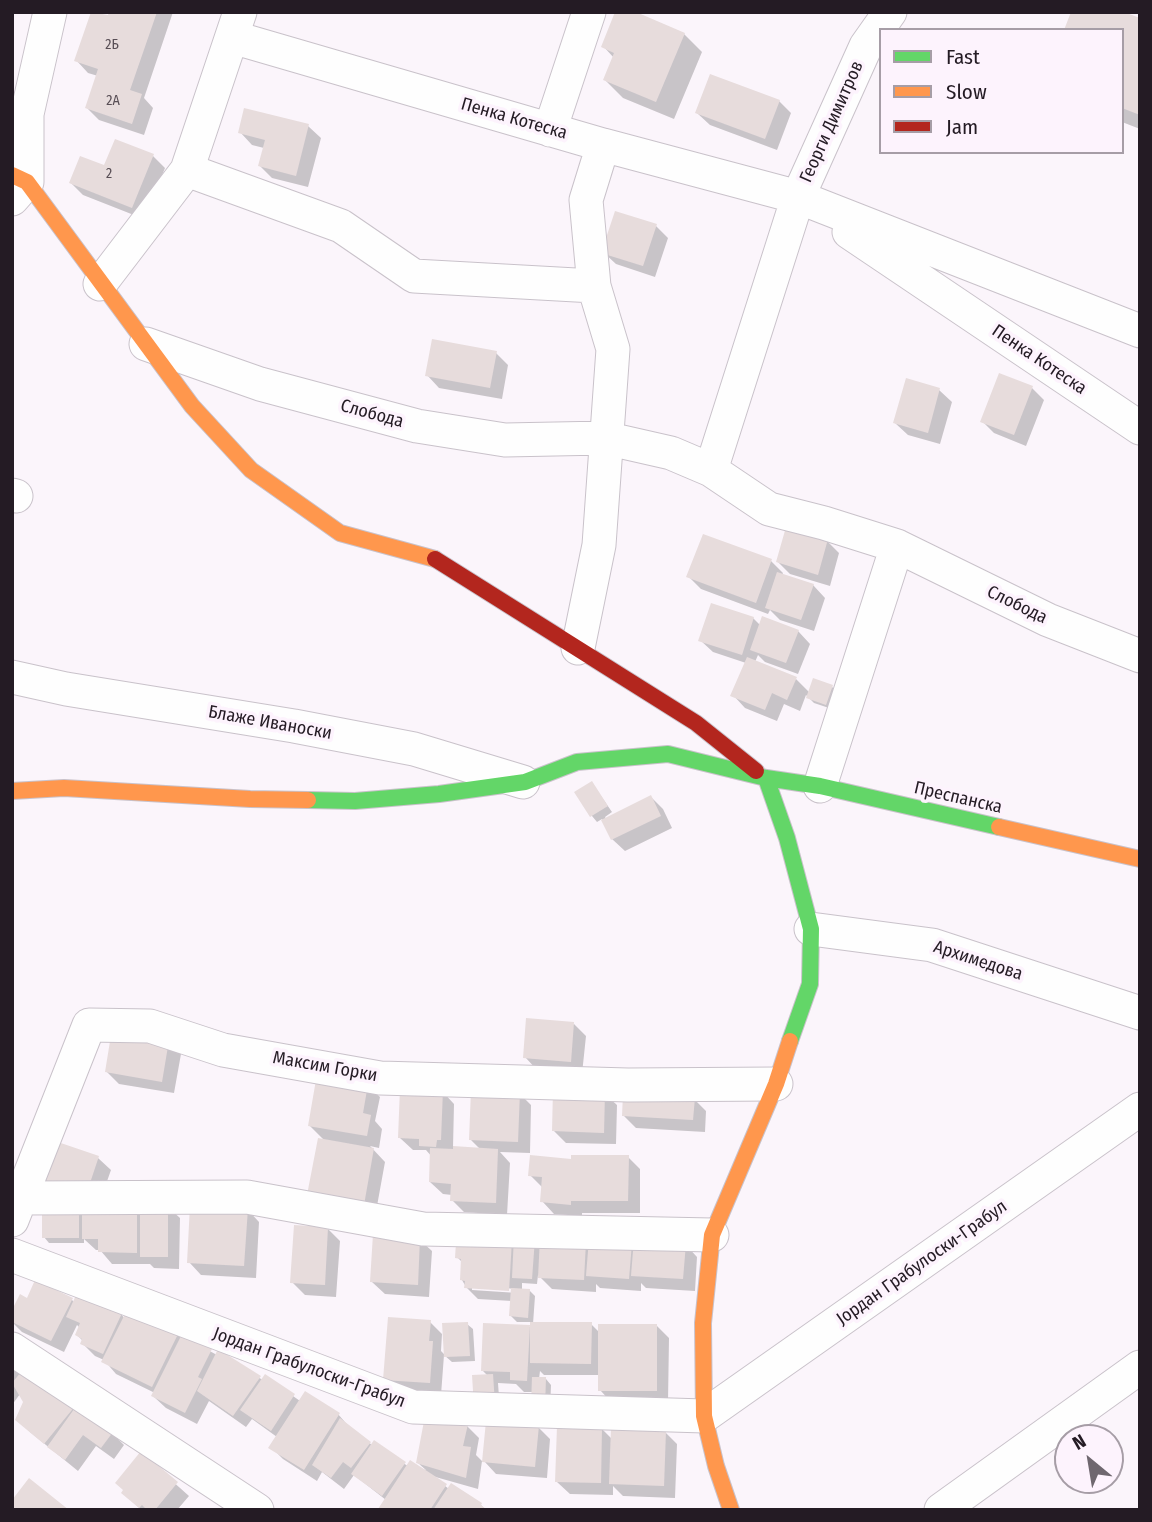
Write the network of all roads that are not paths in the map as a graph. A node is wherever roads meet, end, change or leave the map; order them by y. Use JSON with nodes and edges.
{"nodes":[{"id":1,"x":50,"y":12,"type":"edge"},
{"id":2,"x":589,"y":12,"type":"edge"},
{"id":3,"x":890,"y":12,"type":"edge"},
{"id":4,"x":236,"y":25,"type":"edge"},
{"id":5,"x":550,"y":130,"type":"junction"},
{"id":6,"x":603,"y":145,"type":"junction"},
{"id":7,"x":187,"y":170,"type":"junction"},
{"id":8,"x":17,"y":186,"type":"edge"},
{"id":9,"x":798,"y":197,"type":"junction"},
{"id":10,"x":100,"y":284,"type":"junction"},
{"id":11,"x":594,"y":286,"type":"junction"},
{"id":12,"x":1140,"y":331,"type":"edge"},
{"id":13,"x":146,"y":344,"type":"junction"},
{"id":14,"x":1140,"y":428,"type":"edge"},
{"id":15,"x":605,"y":438,"type":"junction"},
{"id":16,"x":711,"y":470,"type":"junction"},
{"id":17,"x":897,"y":546,"type":"junction"},
{"id":18,"x":578,"y":648,"type":"junction"},
{"id":19,"x":1140,"y":656,"type":"edge"},
{"id":20,"x":12,"y":677,"type":"edge"},
{"id":21,"x":766,"y":778,"type":"junction"},
{"id":22,"x":525,"y":782,"type":"junction"},
{"id":23,"x":820,"y":786,"type":"junction"},
{"id":24,"x":12,"y":791,"type":"edge"},
{"id":25,"x":1140,"y":859,"type":"edge"},
{"id":26,"x":811,"y":929,"type":"junction"},
{"id":27,"x":1140,"y":1013,"type":"edge"},
{"id":28,"x":776,"y":1084,"type":"junction"},
{"id":29,"x":1140,"y":1109,"type":"edge"},
{"id":30,"x":16,"y":1209,"type":"edge"},
{"id":31,"x":712,"y":1235,"type":"junction"},
{"id":32,"x":12,"y":1255,"type":"edge"},
{"id":33,"x":12,"y":1349,"type":"edge"},
{"id":34,"x":1140,"y":1367,"type":"edge"},
{"id":35,"x":704,"y":1416,"type":"junction"},
{"id":36,"x":257,"y":1510,"type":"edge"},
{"id":37,"x":731,"y":1510,"type":"edge"},
{"id":38,"x":942,"y":1510,"type":"edge"}],
"edges":[{"from":1,"to":8,"type":"street"},
{"from":2,"to":5,"type":"street"},
{"from":3,"to":9,"type":"street","name":"Георги Димитров"},
{"from":4,"to":5,"type":"street","name":"Пенка Котеска"},
{"from":4,"to":7,"type":"street","name":"Пенка Котеска"},
{"from":5,"to":6,"type":"street","name":"Пенка Котеска"},
{"from":6,"to":9,"type":"street","name":"Пенка Котеска"},
{"from":6,"to":11,"type":"street"},
{"from":7,"to":10,"type":"street","name":"Пенка Котеска"},
{"from":7,"to":11,"type":"street"},
{"from":8,"to":10,"type":"street"},
{"from":9,"to":12,"type":"street","name":"Пенка Котеска"},
{"from":9,"to":14,"type":"street","name":"Пенка Котеска"},
{"from":9,"to":16,"type":"street"},
{"from":10,"to":13,"type":"street"},
{"from":11,"to":15,"type":"street"},
{"from":13,"to":15,"type":"street","name":"Слобода"},
{"from":13,"to":18,"type":"street"},
{"from":15,"to":16,"type":"street","name":"Слобода"},
{"from":15,"to":18,"type":"street"},
{"from":16,"to":17,"type":"street","name":"Слобода"},
{"from":17,"to":19,"type":"street","name":"Слобода"},
{"from":17,"to":23,"type":"street"},
{"from":18,"to":21,"type":"street"},
{"from":20,"to":22,"type":"street","name":"Блаже Иваноски"},
{"from":21,"to":22,"type":"street"},
{"from":21,"to":23,"type":"street","name":"Преспанска"},
{"from":21,"to":26,"type":"street"},
{"from":22,"to":24,"type":"street"},
{"from":23,"to":25,"type":"street","name":"Преспанска"},
{"from":26,"to":27,"type":"street","name":"Архимедова"},
{"from":26,"to":28,"type":"street"},
{"from":28,"to":30,"type":"street","name":"Максим Горки"},
{"from":28,"to":31,"type":"street"},
{"from":29,"to":35,"type":"street","name":"Јордан Грабулоски-Грабул"},
{"from":30,"to":31,"type":"street"},
{"from":31,"to":35,"type":"street"},
{"from":32,"to":35,"type":"street","name":"Јордан Грабулоски-Грабул"},
{"from":33,"to":36,"type":"street"},
{"from":34,"to":38,"type":"street"},
{"from":35,"to":37,"type":"street"}]}
